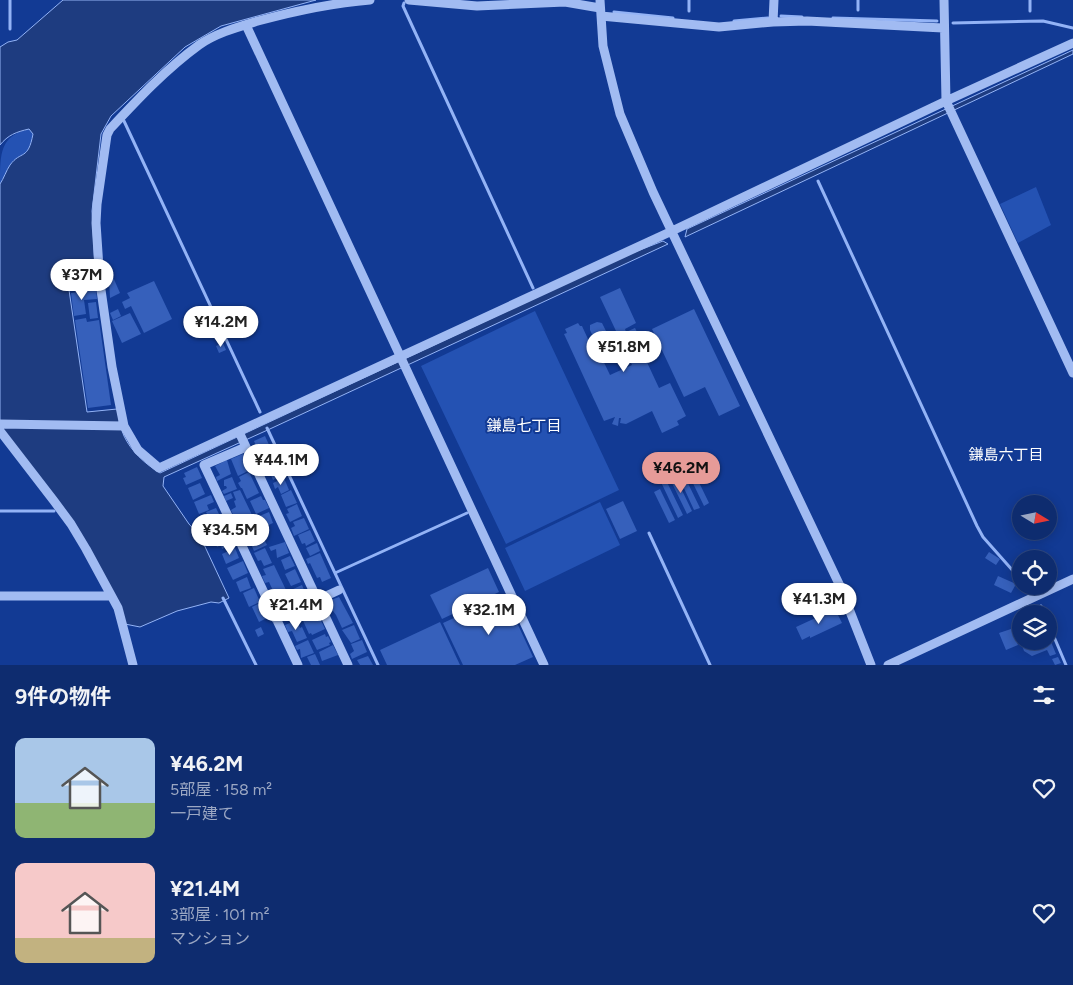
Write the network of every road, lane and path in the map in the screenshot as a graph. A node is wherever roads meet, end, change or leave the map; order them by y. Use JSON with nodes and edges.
{"nodes":[{"id":1,"x":370,"y":0,"type":"edge"},
{"id":2,"x":409,"y":0,"type":"edge"},
{"id":3,"x":774,"y":0,"type":"edge"},
{"id":4,"x":944,"y":0,"type":"edge"},
{"id":5,"x":600,"y":8,"type":"edge"},
{"id":6,"x":774,"y":22,"type":"junction"},
{"id":7,"x":246,"y":25,"type":"junction"},
{"id":8,"x":944,"y":28,"type":"junction"},
{"id":9,"x":1073,"y":43,"type":"edge"},
{"id":10,"x":946,"y":101,"type":"junction"},
{"id":11,"x":672,"y":231,"type":"junction"},
{"id":12,"x":400,"y":356,"type":"junction"},
{"id":13,"x":1073,"y":373,"type":"edge"},
{"id":14,"x":0,"y":424,"type":"edge"},
{"id":15,"x":123,"y":426,"type":"junction"},
{"id":16,"x":0,"y":431,"type":"edge"},
{"id":17,"x":239,"y":432,"type":"junction"},
{"id":18,"x":245,"y":445,"type":"junction"},
{"id":19,"x":1073,"y":579,"type":"edge"},
{"id":20,"x":339,"y":590,"type":"dead end"},
{"id":21,"x":0,"y":596,"type":"edge"},
{"id":22,"x":111,"y":596,"type":"junction"},
{"id":23,"x":318,"y":600,"type":"junction"},
{"id":24,"x":276,"y":619,"type":"junction"},
{"id":25,"x":132,"y":665,"type":"edge"},
{"id":26,"x":298,"y":665,"type":"edge"},
{"id":27,"x":348,"y":665,"type":"edge"},
{"id":28,"x":544,"y":665,"type":"edge"},
{"id":29,"x":871,"y":665,"type":"edge"},
{"id":30,"x":888,"y":665,"type":"edge"}],
"edges":[{"from":1,"to":7,"type":"street"},
{"from":2,"to":5,"type":"street"},
{"from":3,"to":6,"type":"street"},
{"from":4,"to":8,"type":"street"},
{"from":5,"to":6,"type":"street"},
{"from":5,"to":11,"type":"street"},
{"from":6,"to":8,"type":"street"},
{"from":7,"to":12,"type":"street"},
{"from":7,"to":15,"type":"street"},
{"from":8,"to":10,"type":"street"},
{"from":9,"to":10,"type":"street"},
{"from":10,"to":11,"type":"street"},
{"from":10,"to":13,"type":"street"},
{"from":11,"to":12,"type":"street"},
{"from":11,"to":29,"type":"street"},
{"from":12,"to":17,"type":"street"},
{"from":12,"to":28,"type":"street"},
{"from":14,"to":15,"type":"street"},
{"from":15,"to":17,"type":"street"},
{"from":16,"to":22,"type":"street"},
{"from":17,"to":18,"type":"street"},
{"from":18,"to":23,"type":"street"},
{"from":18,"to":24,"type":"street"},
{"from":19,"to":30,"type":"street"},
{"from":20,"to":23,"type":"street"},
{"from":21,"to":22,"type":"street"},
{"from":22,"to":25,"type":"street"},
{"from":23,"to":24,"type":"street"},
{"from":23,"to":27,"type":"street"},
{"from":24,"to":26,"type":"street"}]}
